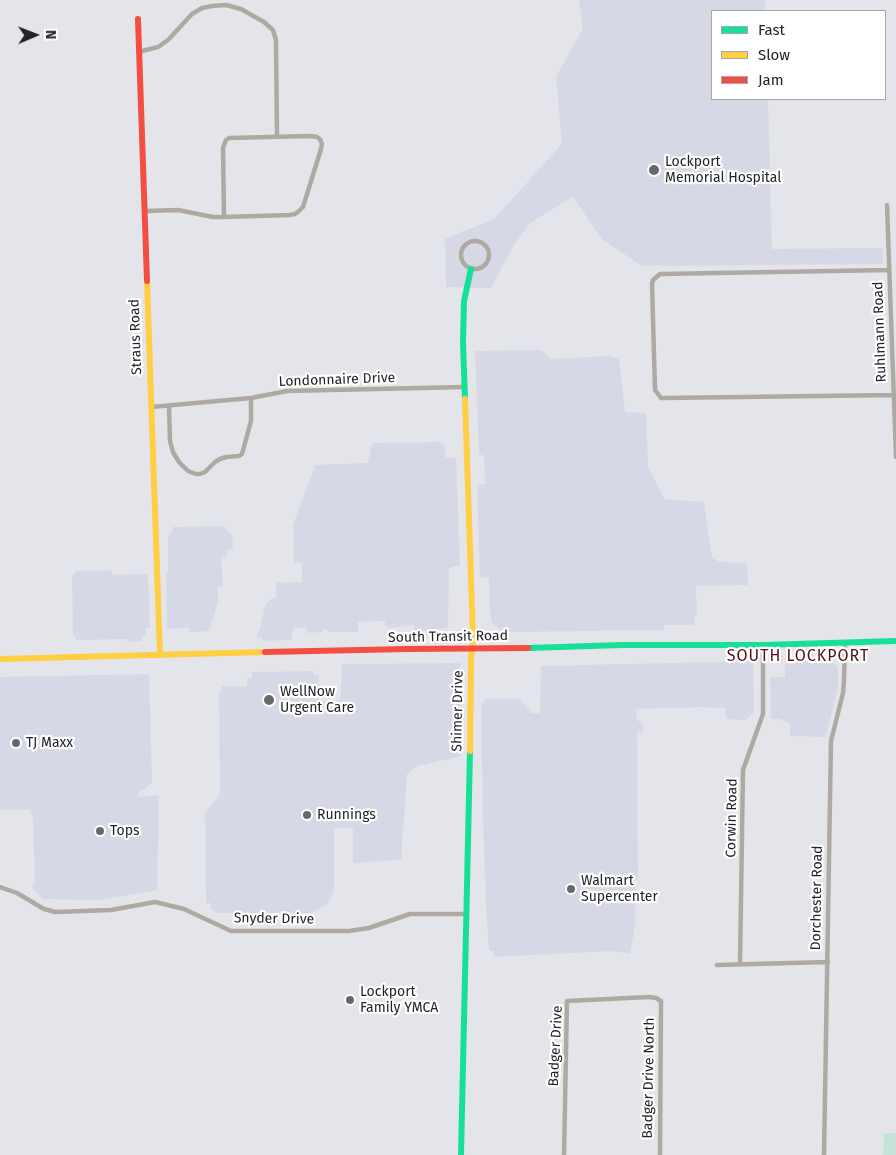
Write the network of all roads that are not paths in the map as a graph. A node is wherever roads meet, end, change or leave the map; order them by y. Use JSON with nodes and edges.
{"nodes":[{"id":1,"x":138,"y":19,"type":"dead end"},
{"id":2,"x":138,"y":52,"type":"junction"},
{"id":3,"x":277,"y":136,"type":"junction"},
{"id":4,"x":887,"y":205,"type":"dead end"},
{"id":5,"x":145,"y":211,"type":"junction"},
{"id":6,"x":224,"y":217,"type":"junction"},
{"id":7,"x":471,"y":268,"type":"junction"},
{"id":8,"x":889,"y":270,"type":"junction"},
{"id":9,"x":464,"y":387,"type":"junction"},
{"id":10,"x":894,"y":395,"type":"junction"},
{"id":11,"x":251,"y":398,"type":"junction"},
{"id":12,"x":169,"y":406,"type":"junction"},
{"id":13,"x":151,"y":407,"type":"junction"},
{"id":14,"x":896,"y":457,"type":"edge"},
{"id":15,"x":896,"y":641,"type":"edge"},
{"id":16,"x":845,"y":643,"type":"junction"},
{"id":17,"x":763,"y":645,"type":"junction"},
{"id":18,"x":472,"y":649,"type":"junction"},
{"id":19,"x":160,"y":655,"type":"junction"},
{"id":20,"x":0,"y":658,"type":"edge"},
{"id":21,"x":0,"y":887,"type":"edge"},
{"id":22,"x":467,"y":914,"type":"junction"},
{"id":23,"x":828,"y":962,"type":"junction"},
{"id":24,"x":740,"y":964,"type":"junction"},
{"id":25,"x":717,"y":966,"type":"dead end"},
{"id":26,"x":661,"y":1000,"type":"joint"},
{"id":27,"x":461,"y":1155,"type":"edge"},
{"id":28,"x":564,"y":1155,"type":"edge"},
{"id":29,"x":660,"y":1155,"type":"edge"},
{"id":30,"x":824,"y":1155,"type":"edge"}],
"edges":[{"from":1,"to":2,"type":"main road","name":"Straus Road"},
{"from":2,"to":3,"type":"street"},
{"from":2,"to":5,"type":"main road","name":"Straus Road"},
{"from":3,"to":6,"type":"street"},
{"from":3,"to":6,"type":"street"},
{"from":4,"to":8,"type":"street","name":"Ruhlmann Road"},
{"from":5,"to":6,"type":"street"},
{"from":5,"to":13,"type":"main road","name":"Straus Road"},
{"from":7,"to":7,"type":"street"},
{"from":7,"to":9,"type":"main road","name":"Shimer Drive"},
{"from":8,"to":10,"type":"street","name":"Ruhlmann Road"},
{"from":8,"to":10,"type":"street"},
{"from":9,"to":11,"type":"street","name":"Londonnaire Drive"},
{"from":9,"to":18,"type":"main road","name":"Shimer Drive"},
{"from":10,"to":14,"type":"street","name":"Ruhlmann Road"},
{"from":11,"to":12,"type":"street","name":"Londonnaire Drive"},
{"from":11,"to":12,"type":"street"},
{"from":12,"to":13,"type":"street","name":"Londonnaire Drive"},
{"from":13,"to":19,"type":"main road","name":"Straus Road"},
{"from":15,"to":16,"type":"main road","name":"South Transit Road"},
{"from":16,"to":17,"type":"main road","name":"South Transit Road"},
{"from":16,"to":23,"type":"street","name":"Dorchester Road"},
{"from":17,"to":18,"type":"main road","name":"South Transit Road"},
{"from":17,"to":24,"type":"street","name":"Corwin Road"},
{"from":18,"to":19,"type":"main road","name":"South Transit Road"},
{"from":18,"to":22,"type":"main road","name":"Shimer Drive"},
{"from":19,"to":20,"type":"main road","name":"South Transit Road"},
{"from":21,"to":22,"type":"street","name":"Snyder Drive"},
{"from":22,"to":27,"type":"main road","name":"Shimer Drive"},
{"from":23,"to":24,"type":"street"},
{"from":23,"to":30,"type":"street","name":"Dorchester Road"},
{"from":24,"to":25,"type":"street"},
{"from":26,"to":28,"type":"street","name":"Badger Drive"},
{"from":26,"to":29,"type":"street","name":"Badger Drive North"}]}
